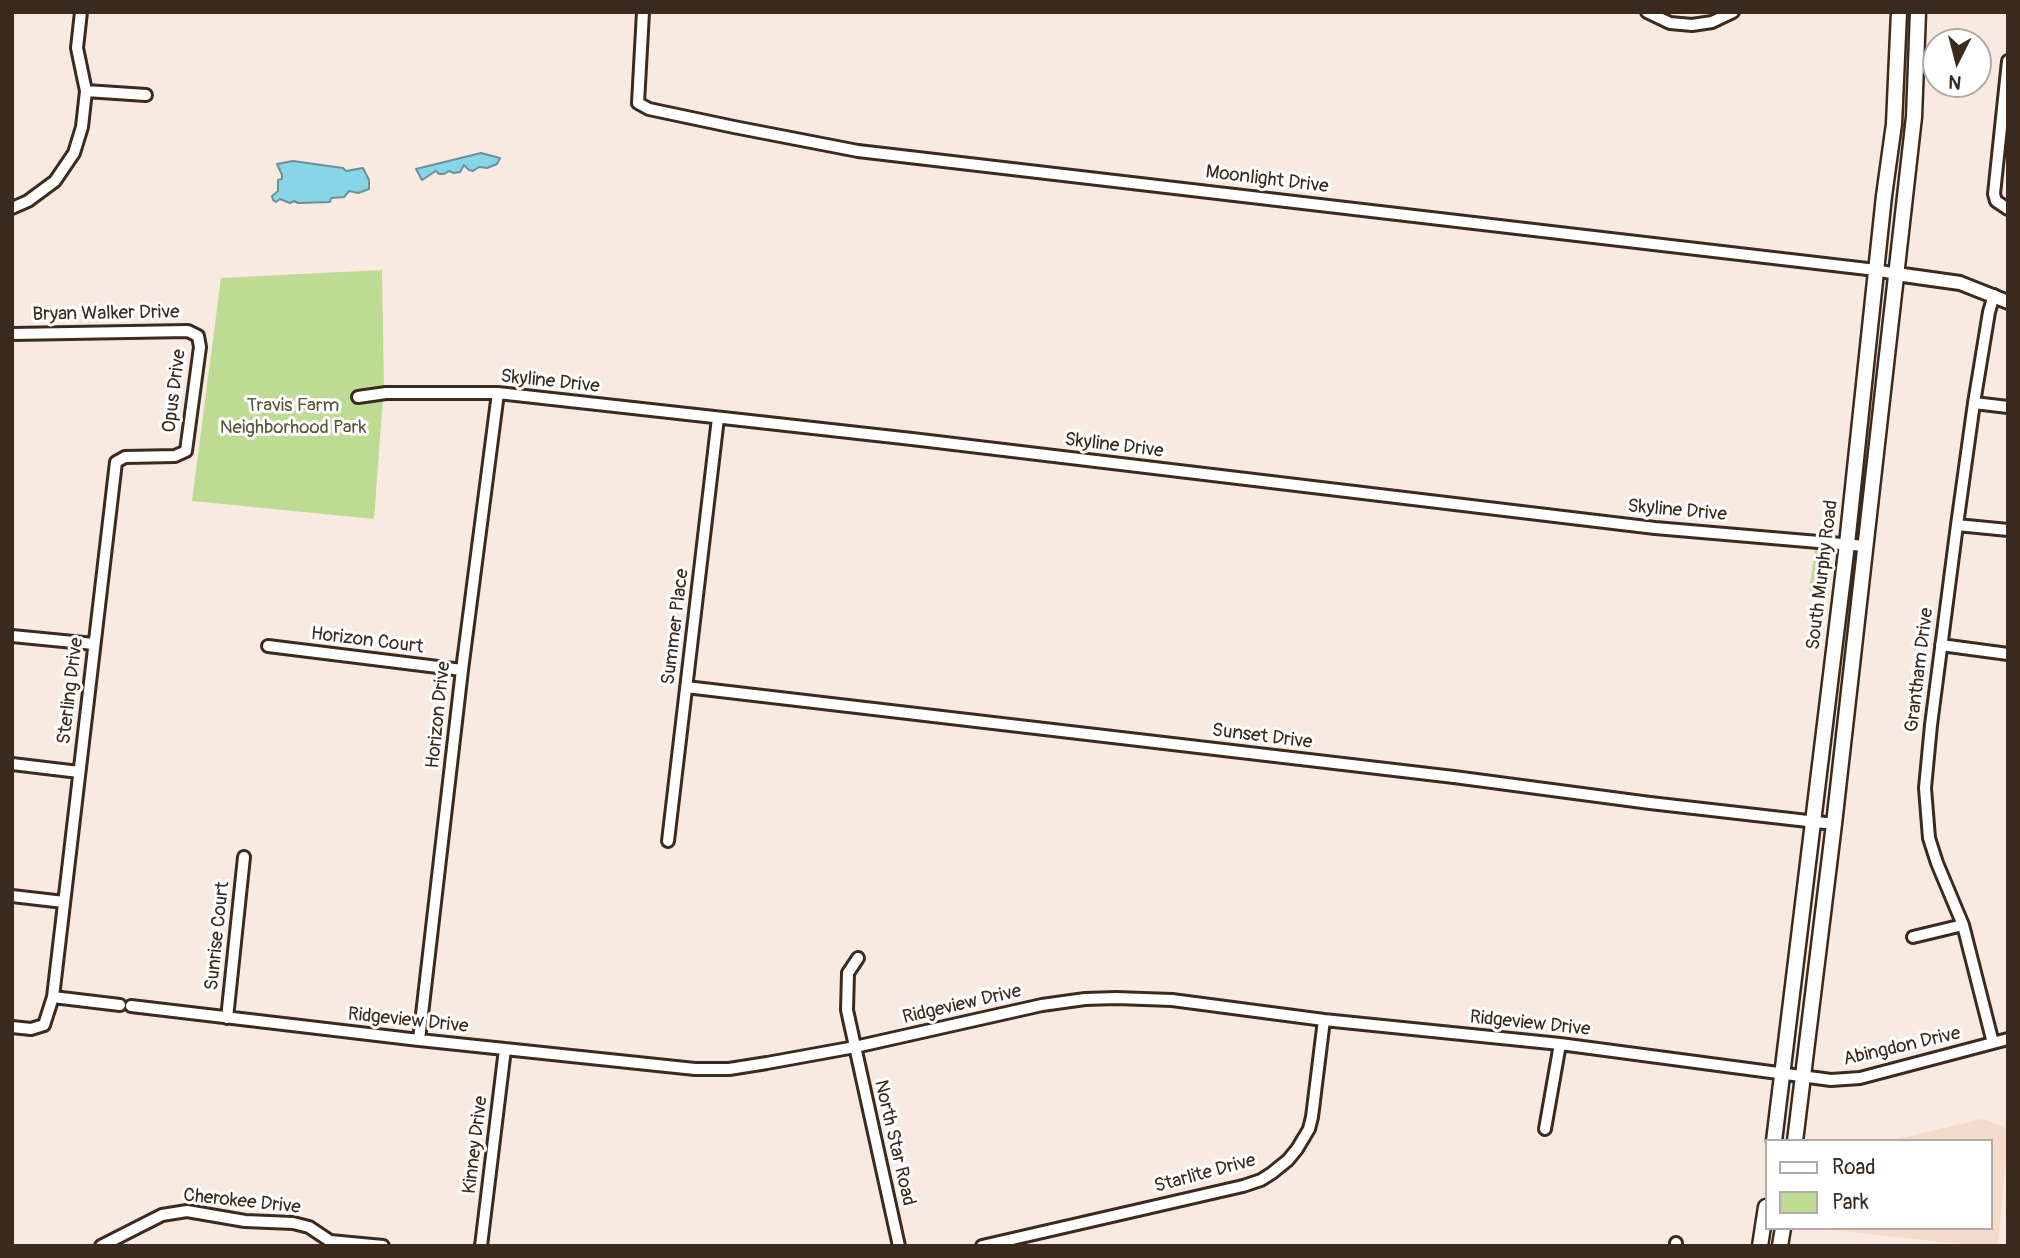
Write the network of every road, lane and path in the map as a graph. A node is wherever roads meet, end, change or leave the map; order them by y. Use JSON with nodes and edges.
{"nodes":[{"id":1,"x":81,"y":12,"type":"edge"},
{"id":2,"x":636,"y":12,"type":"edge"},
{"id":3,"x":643,"y":12,"type":"edge"},
{"id":4,"x":1647,"y":12,"type":"edge"},
{"id":5,"x":1733,"y":12,"type":"edge"},
{"id":6,"x":1899,"y":12,"type":"edge"},
{"id":7,"x":1918,"y":12,"type":"edge"},
{"id":8,"x":2008,"y":61,"type":"edge"},
{"id":9,"x":86,"y":90,"type":"junction"},
{"id":10,"x":146,"y":95,"type":"dead end"},
{"id":11,"x":2005,"y":112,"type":"edge"},
{"id":12,"x":12,"y":208,"type":"edge"},
{"id":13,"x":2008,"y":209,"type":"edge"},
{"id":14,"x":1876,"y":270,"type":"junction"},
{"id":15,"x":1896,"y":274,"type":"junction"},
{"id":16,"x":1994,"y":295,"type":"junction"},
{"id":17,"x":2008,"y":302,"type":"edge"},
{"id":18,"x":12,"y":334,"type":"edge"},
{"id":19,"x":198,"y":336,"type":"joint"},
{"id":20,"x":498,"y":393,"type":"junction"},
{"id":21,"x":358,"y":397,"type":"dead end"},
{"id":22,"x":1974,"y":403,"type":"junction"},
{"id":23,"x":2008,"y":407,"type":"edge"},
{"id":24,"x":718,"y":418,"type":"junction"},
{"id":25,"x":186,"y":451,"type":"joint"},
{"id":26,"x":1956,"y":525,"type":"junction"},
{"id":27,"x":2008,"y":530,"type":"edge"},
{"id":28,"x":1847,"y":544,"type":"junction"},
{"id":29,"x":1865,"y":546,"type":"junction"},
{"id":30,"x":12,"y":636,"type":"edge"},
{"id":31,"x":94,"y":644,"type":"junction"},
{"id":32,"x":1941,"y":645,"type":"junction"},
{"id":33,"x":268,"y":646,"type":"dead end"},
{"id":34,"x":2008,"y":654,"type":"edge"},
{"id":35,"x":462,"y":670,"type":"junction"},
{"id":36,"x":686,"y":687,"type":"junction"},
{"id":37,"x":12,"y":764,"type":"edge"},
{"id":38,"x":79,"y":772,"type":"junction"},
{"id":39,"x":1812,"y":822,"type":"junction"},
{"id":40,"x":1834,"y":824,"type":"junction"},
{"id":41,"x":668,"y":841,"type":"dead end"},
{"id":42,"x":244,"y":857,"type":"dead end"},
{"id":43,"x":12,"y":896,"type":"edge"},
{"id":44,"x":64,"y":902,"type":"junction"},
{"id":45,"x":1963,"y":925,"type":"junction"},
{"id":46,"x":1913,"y":937,"type":"dead end"},
{"id":47,"x":858,"y":958,"type":"dead end"},
{"id":48,"x":53,"y":997,"type":"junction"},
{"id":49,"x":227,"y":1018,"type":"junction"},
{"id":50,"x":1324,"y":1020,"type":"junction"},
{"id":51,"x":12,"y":1027,"type":"edge"},
{"id":52,"x":2008,"y":1039,"type":"edge"},
{"id":53,"x":419,"y":1040,"type":"junction"},
{"id":54,"x":1993,"y":1043,"type":"junction"},
{"id":55,"x":1560,"y":1044,"type":"junction"},
{"id":56,"x":855,"y":1047,"type":"junction"},
{"id":57,"x":505,"y":1049,"type":"junction"},
{"id":58,"x":1782,"y":1073,"type":"junction"},
{"id":59,"x":1802,"y":1076,"type":"junction"},
{"id":60,"x":1545,"y":1129,"type":"dead end"},
{"id":61,"x":1774,"y":1139,"type":"edge"},
{"id":62,"x":1795,"y":1139,"type":"edge"},
{"id":63,"x":1764,"y":1220,"type":"edge"},
{"id":64,"x":101,"y":1246,"type":"edge"},
{"id":65,"x":383,"y":1246,"type":"edge"},
{"id":66,"x":481,"y":1246,"type":"edge"},
{"id":67,"x":899,"y":1246,"type":"edge"},
{"id":68,"x":982,"y":1246,"type":"edge"},
{"id":69,"x":1760,"y":1246,"type":"edge"}],
"edges":[{"from":1,"to":9,"type":"street"},
{"from":2,"to":3,"type":"street"},
{"from":3,"to":14,"type":"street","name":"Moonlight Drive"},
{"from":4,"to":5,"type":"street"},
{"from":6,"to":14,"type":"main road","name":"South Murphy Road"},
{"from":7,"to":15,"type":"main road","name":"South Murphy Road"},
{"from":8,"to":11,"type":"street"},
{"from":9,"to":10,"type":"street"},
{"from":9,"to":12,"type":"street"},
{"from":11,"to":13,"type":"street"},
{"from":14,"to":15,"type":"street","name":"Moonlight Drive"},
{"from":14,"to":28,"type":"main road","name":"South Murphy Road"},
{"from":15,"to":16,"type":"street"},
{"from":15,"to":29,"type":"main road","name":"South Murphy Road"},
{"from":16,"to":17,"type":"street"},
{"from":16,"to":22,"type":"street","name":"Grantham Drive"},
{"from":18,"to":19,"type":"street","name":"Bryan Walker Drive"},
{"from":19,"to":25,"type":"street","name":"Opus Drive"},
{"from":20,"to":21,"type":"street","name":"Skyline Drive"},
{"from":20,"to":24,"type":"street","name":"Skyline Drive"},
{"from":20,"to":35,"type":"street","name":"Horizon Drive"},
{"from":22,"to":23,"type":"street"},
{"from":22,"to":26,"type":"street","name":"Grantham Drive"},
{"from":24,"to":28,"type":"street","name":"Skyline Drive"},
{"from":24,"to":36,"type":"street","name":"Summer Place"},
{"from":25,"to":31,"type":"street","name":"Sterling Drive"},
{"from":26,"to":27,"type":"street"},
{"from":26,"to":32,"type":"street","name":"Grantham Drive"},
{"from":28,"to":29,"type":"street","name":"Skyline Drive"},
{"from":28,"to":39,"type":"main road","name":"South Murphy Road"},
{"from":29,"to":40,"type":"main road","name":"South Murphy Road"},
{"from":30,"to":31,"type":"street"},
{"from":31,"to":38,"type":"street","name":"Sterling Drive"},
{"from":32,"to":34,"type":"street"},
{"from":32,"to":45,"type":"street","name":"Grantham Drive"},
{"from":33,"to":35,"type":"street","name":"Horizon Court"},
{"from":35,"to":53,"type":"street","name":"Horizon Drive"},
{"from":36,"to":39,"type":"street","name":"Sunset Drive"},
{"from":36,"to":41,"type":"street","name":"Summer Place"},
{"from":37,"to":38,"type":"street"},
{"from":38,"to":44,"type":"street","name":"Sterling Drive"},
{"from":39,"to":40,"type":"street","name":"Sunset Drive"},
{"from":39,"to":58,"type":"main road","name":"South Murphy Road"},
{"from":40,"to":59,"type":"main road","name":"South Murphy Road"},
{"from":42,"to":49,"type":"street","name":"Sunrise Court"},
{"from":43,"to":44,"type":"street"},
{"from":44,"to":48,"type":"street","name":"Sterling Drive"},
{"from":45,"to":46,"type":"street"},
{"from":45,"to":54,"type":"street","name":"Grantham Drive"},
{"from":47,"to":56,"type":"street","name":"North Star Road"},
{"from":48,"to":49,"type":"street","name":"Ridgeview Drive"},
{"from":48,"to":51,"type":"street","name":"Sterling Drive"},
{"from":49,"to":53,"type":"street","name":"Ridgeview Drive"},
{"from":50,"to":55,"type":"street","name":"Ridgeview Drive"},
{"from":50,"to":56,"type":"street","name":"Ridgeview Drive"},
{"from":50,"to":68,"type":"street","name":"Starlite Drive"},
{"from":52,"to":54,"type":"street","name":"Abingdon Drive"},
{"from":53,"to":57,"type":"street","name":"Ridgeview Drive"},
{"from":54,"to":59,"type":"street","name":"Abingdon Drive"},
{"from":55,"to":58,"type":"street","name":"Ridgeview Drive"},
{"from":55,"to":60,"type":"street"},
{"from":56,"to":57,"type":"street","name":"Ridgeview Drive"},
{"from":56,"to":67,"type":"street","name":"North Star Road"},
{"from":57,"to":66,"type":"street","name":"Kinney Drive"},
{"from":58,"to":59,"type":"street","name":"Ridgeview Drive"},
{"from":58,"to":61,"type":"main road","name":"South Murphy Road"},
{"from":59,"to":62,"type":"main road","name":"South Murphy Road"},
{"from":63,"to":69,"type":"main road"},
{"from":64,"to":65,"type":"street","name":"Cherokee Drive"}]}
